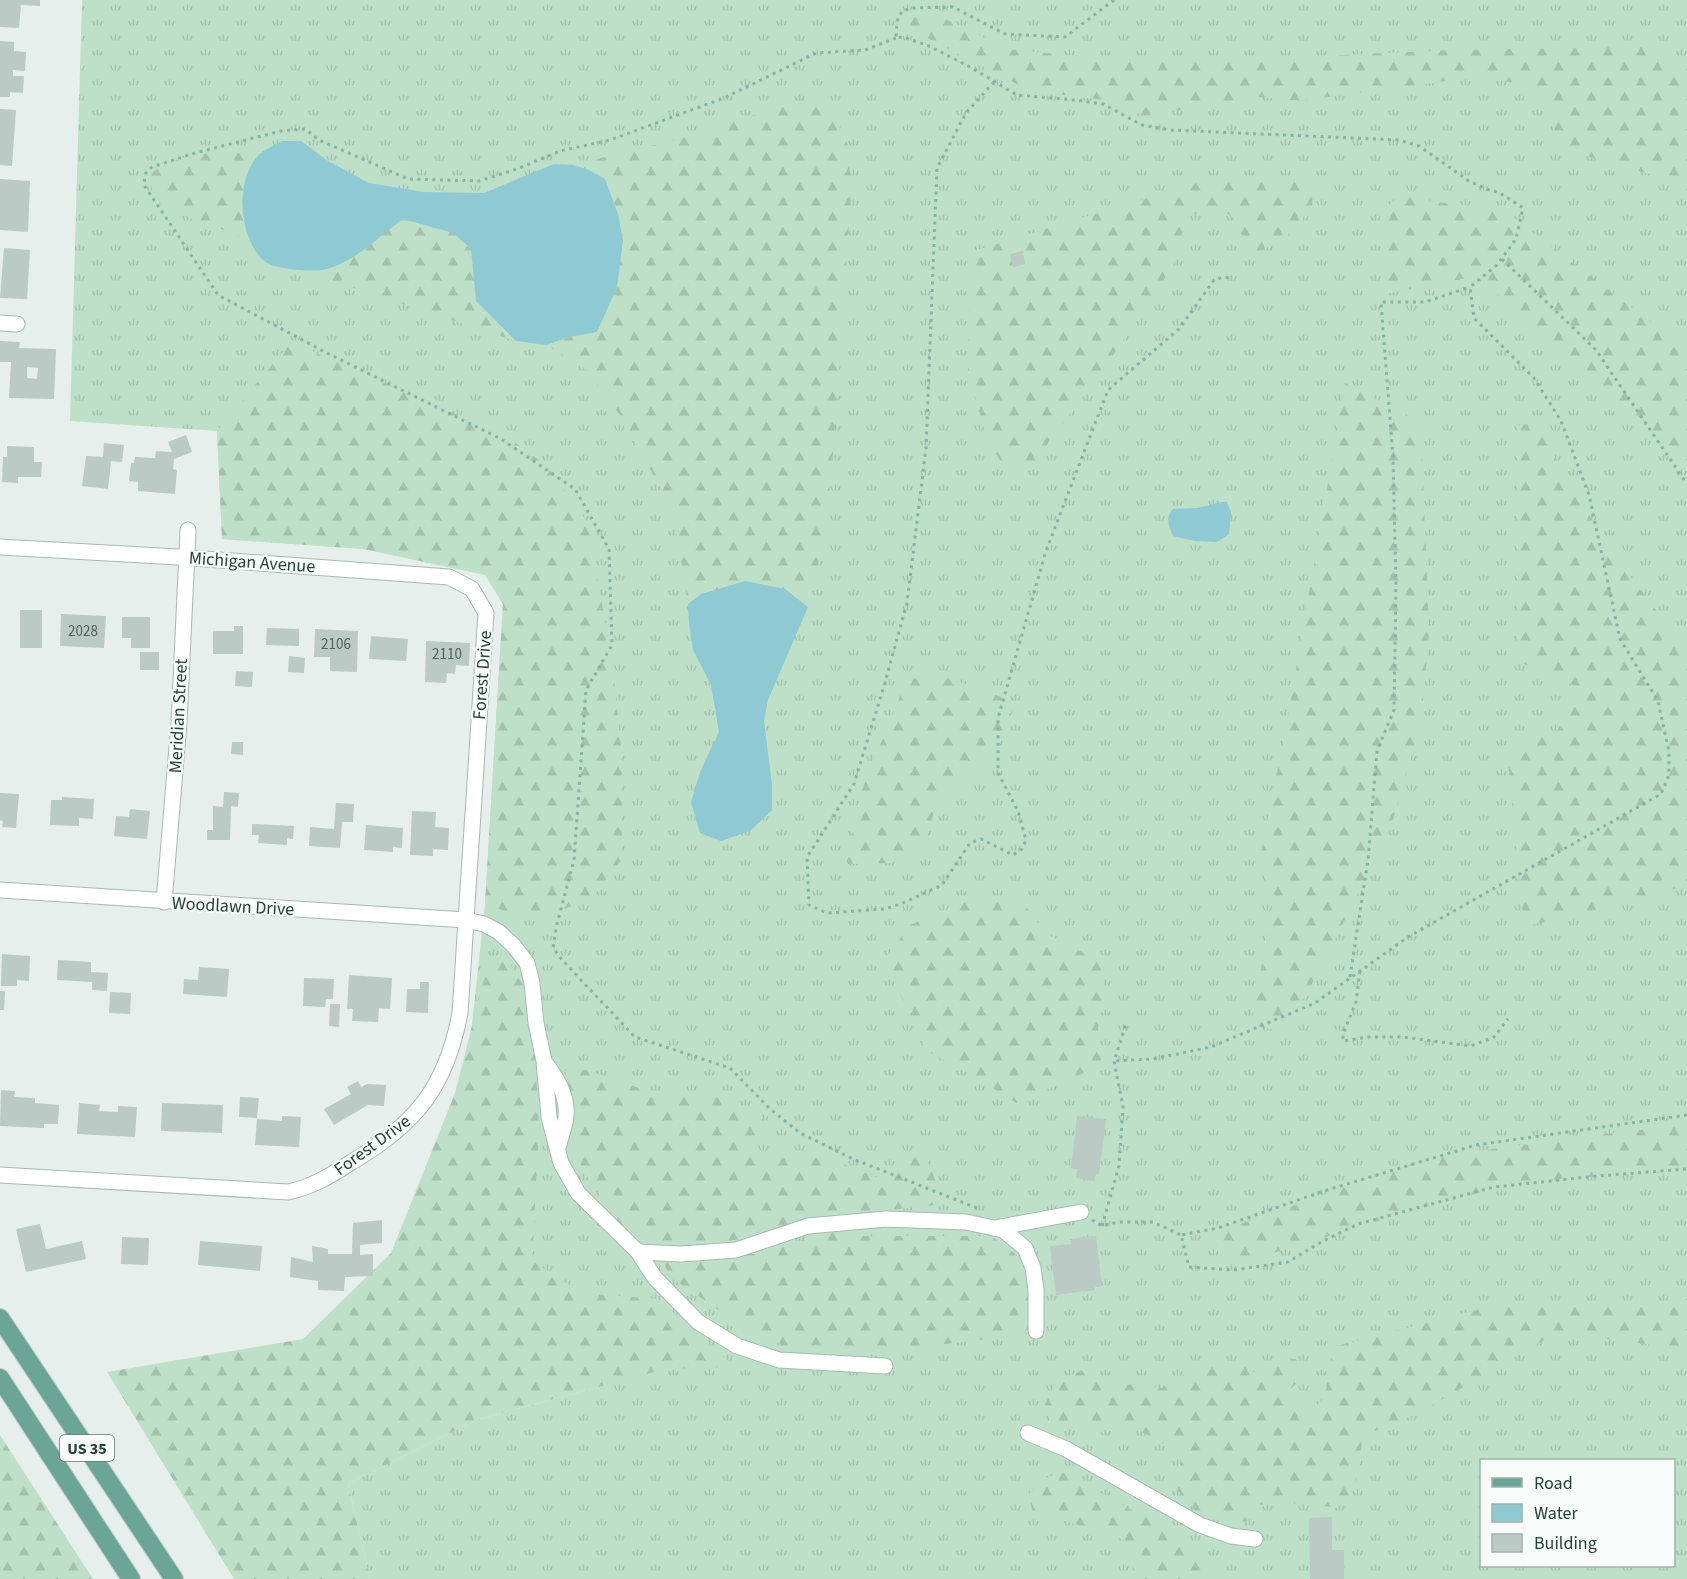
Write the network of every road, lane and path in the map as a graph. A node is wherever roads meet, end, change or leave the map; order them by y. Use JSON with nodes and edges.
{"nodes":[{"id":1,"x":1114,"y":0,"type":"edge"},
{"id":2,"x":896,"y":38,"type":"junction"},
{"id":3,"x":994,"y":82,"type":"junction"},
{"id":4,"x":1502,"y":259,"type":"junction"},
{"id":5,"x":1231,"y":278,"type":"dead end"},
{"id":6,"x":1470,"y":287,"type":"junction"},
{"id":7,"x":0,"y":323,"type":"edge"},
{"id":8,"x":17,"y":324,"type":"dead end"},
{"id":9,"x":1687,"y":484,"type":"edge"},
{"id":10,"x":188,"y":531,"type":"dead end"},
{"id":11,"x":0,"y":547,"type":"edge"},
{"id":12,"x":186,"y":558,"type":"junction"},
{"id":13,"x":486,"y":613,"type":"joint"},
{"id":14,"x":0,"y":890,"type":"edge"},
{"id":15,"x":164,"y":902,"type":"junction"},
{"id":16,"x":466,"y":920,"type":"junction"},
{"id":17,"x":1360,"y":971,"type":"junction"},
{"id":18,"x":1350,"y":978,"type":"junction"},
{"id":19,"x":1508,"y":1019,"type":"dead end"},
{"id":20,"x":1126,"y":1024,"type":"dead end"},
{"id":21,"x":1114,"y":1060,"type":"junction"},
{"id":22,"x":1687,"y":1115,"type":"edge"},
{"id":23,"x":1687,"y":1169,"type":"edge"},
{"id":24,"x":0,"y":1175,"type":"edge"},
{"id":25,"x":982,"y":1210,"type":"dead end"},
{"id":26,"x":1081,"y":1212,"type":"joint"},
{"id":27,"x":1102,"y":1226,"type":"junction"},
{"id":28,"x":995,"y":1228,"type":"junction"},
{"id":29,"x":1180,"y":1235,"type":"junction"},
{"id":30,"x":638,"y":1252,"type":"junction"},
{"id":31,"x":0,"y":1318,"type":"edge"},
{"id":32,"x":1036,"y":1331,"type":"dead end"},
{"id":33,"x":885,"y":1366,"type":"dead end"},
{"id":34,"x":0,"y":1378,"type":"edge"},
{"id":35,"x":1028,"y":1433,"type":"dead end"},
{"id":36,"x":1256,"y":1539,"type":"dead end"},
{"id":37,"x":131,"y":1579,"type":"edge"},
{"id":38,"x":174,"y":1579,"type":"edge"}],
"edges":[{"from":1,"to":2,"type":"path"},
{"from":2,"to":3,"type":"path"},
{"from":2,"to":25,"type":"path"},
{"from":3,"to":4,"type":"path"},
{"from":3,"to":5,"type":"path"},
{"from":4,"to":6,"type":"path"},
{"from":4,"to":9,"type":"path"},
{"from":6,"to":17,"type":"path"},
{"from":6,"to":18,"type":"path"},
{"from":7,"to":8,"type":"street"},
{"from":10,"to":12,"type":"street","name":"Meridian Street"},
{"from":11,"to":12,"type":"street","name":"Michigan Avenue"},
{"from":12,"to":13,"type":"street","name":"Michigan Avenue"},
{"from":12,"to":15,"type":"street","name":"Meridian Street"},
{"from":13,"to":16,"type":"street","name":"Forest Drive"},
{"from":14,"to":15,"type":"street","name":"Woodlawn Drive"},
{"from":15,"to":16,"type":"street","name":"Woodlawn Drive"},
{"from":16,"to":24,"type":"street","name":"Forest Drive"},
{"from":16,"to":30,"type":"street","name":"Woodlawn Drive"},
{"from":17,"to":18,"type":"path"},
{"from":17,"to":19,"type":"path"},
{"from":18,"to":21,"type":"path"},
{"from":20,"to":21,"type":"path"},
{"from":21,"to":27,"type":"path"},
{"from":22,"to":29,"type":"path"},
{"from":23,"to":29,"type":"path"},
{"from":26,"to":27,"type":"path"},
{"from":26,"to":28,"type":"street"},
{"from":27,"to":29,"type":"path"},
{"from":28,"to":30,"type":"street"},
{"from":28,"to":32,"type":"street"},
{"from":30,"to":33,"type":"street"},
{"from":31,"to":38,"type":"main road","number":"US 35"},
{"from":34,"to":37,"type":"main road","number":"US 35"},
{"from":35,"to":36,"type":"street"}]}
